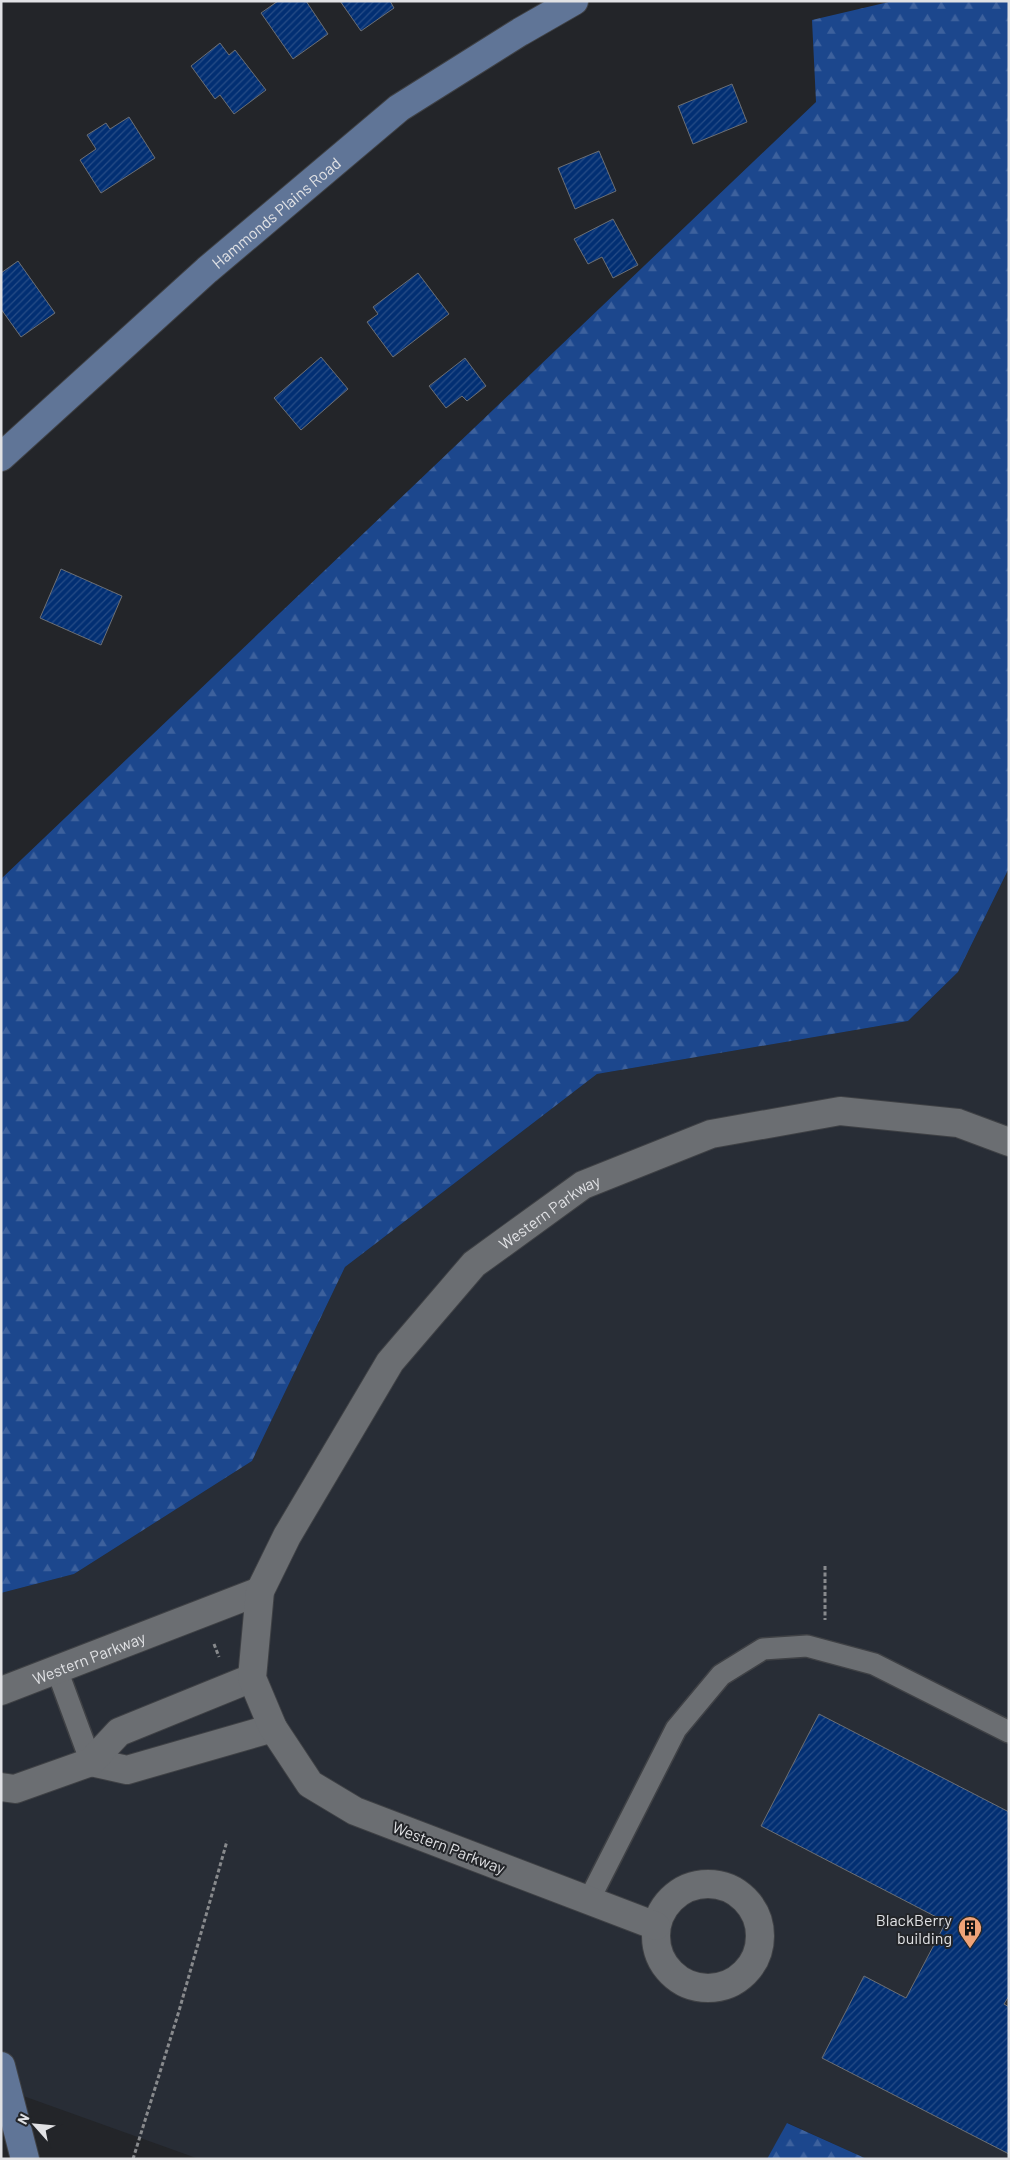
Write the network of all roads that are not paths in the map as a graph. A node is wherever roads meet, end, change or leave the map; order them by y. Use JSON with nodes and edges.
{"nodes":[{"id":1,"x":574,"y":1,"type":"edge"},
{"id":2,"x":1,"y":457,"type":"edge"},
{"id":3,"x":1009,"y":1142,"type":"edge"},
{"id":4,"x":260,"y":1591,"type":"junction"},
{"id":5,"x":57,"y":1670,"type":"junction"},
{"id":6,"x":252,"y":1678,"type":"junction"},
{"id":7,"x":1,"y":1691,"type":"edge"},
{"id":8,"x":272,"y":1728,"type":"junction"},
{"id":9,"x":1009,"y":1732,"type":"edge"},
{"id":10,"x":90,"y":1762,"type":"junction"},
{"id":11,"x":1,"y":1787,"type":"edge"},
{"id":12,"x":590,"y":1900,"type":"junction"},
{"id":13,"x":656,"y":1926,"type":"dead end"},
{"id":14,"x":1,"y":2066,"type":"edge"},
{"id":15,"x":25,"y":2159,"type":"edge"}],
"edges":[{"from":1,"to":2,"type":"main road","name":"Hammonds Plains Road"},
{"from":3,"to":4,"type":"street","name":"Western Parkway"},
{"from":4,"to":5,"type":"street","name":"Western Parkway"},
{"from":4,"to":6,"type":"street","name":"Western Parkway"},
{"from":5,"to":7,"type":"street","name":"Western Parkway"},
{"from":5,"to":10,"type":"lane"},
{"from":6,"to":8,"type":"street","name":"Western Parkway"},
{"from":6,"to":10,"type":"street"},
{"from":8,"to":10,"type":"street"},
{"from":8,"to":12,"type":"street","name":"Western Parkway"},
{"from":9,"to":12,"type":"lane"},
{"from":10,"to":11,"type":"street"},
{"from":12,"to":13,"type":"street","name":"Western Parkway"},
{"from":14,"to":15,"type":"main road"}]}
